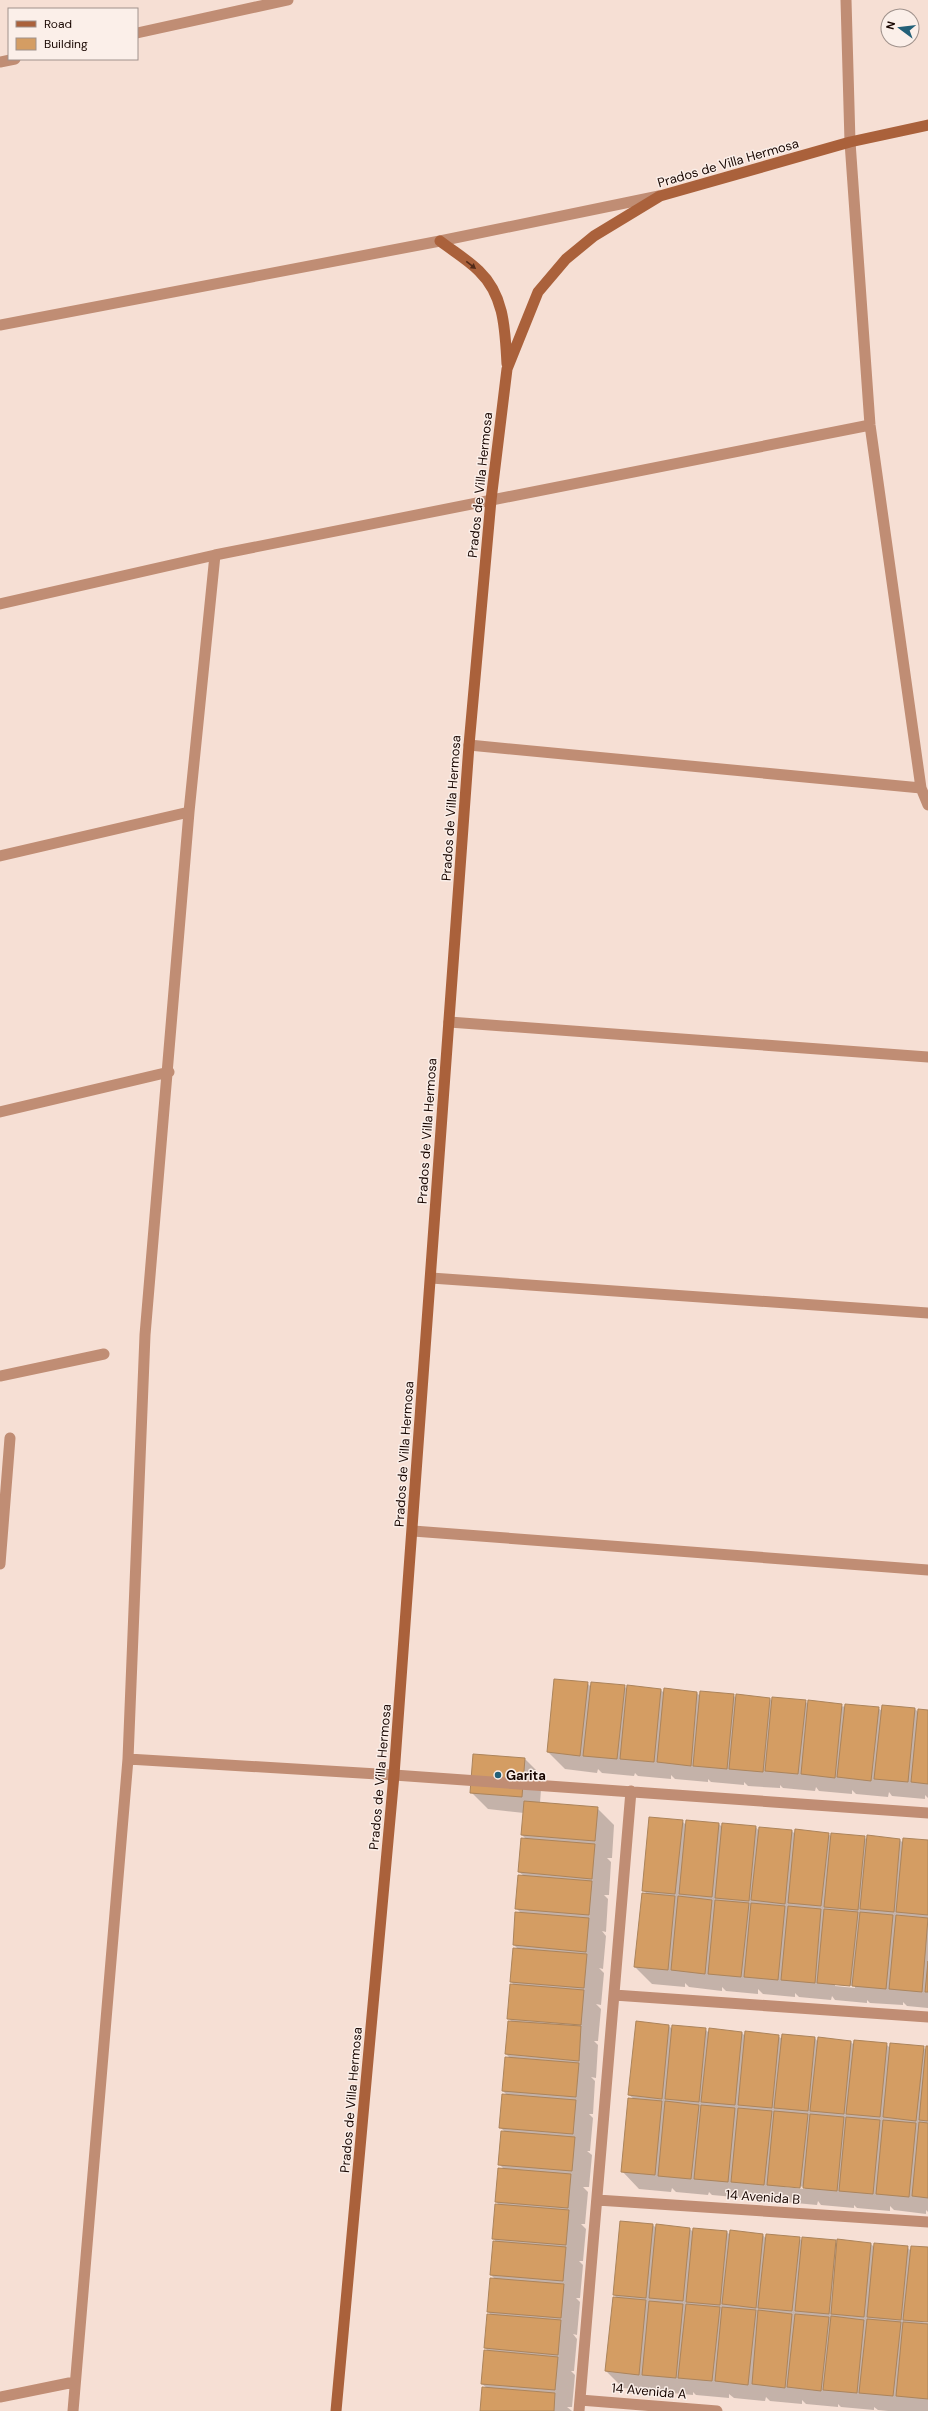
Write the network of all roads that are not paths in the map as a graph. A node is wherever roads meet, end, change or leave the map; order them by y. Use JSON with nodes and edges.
{"nodes":[{"id":1,"x":288,"y":0,"type":"edge"},
{"id":2,"x":846,"y":0,"type":"edge"},
{"id":3,"x":138,"y":33,"type":"edge"},
{"id":4,"x":10,"y":60,"type":"edge"},
{"id":5,"x":0,"y":62,"type":"edge"},
{"id":6,"x":928,"y":126,"type":"edge"},
{"id":7,"x":850,"y":142,"type":"junction"},
{"id":8,"x":660,"y":196,"type":"junction"},
{"id":9,"x":440,"y":241,"type":"junction"},
{"id":10,"x":0,"y":324,"type":"edge"},
{"id":11,"x":507,"y":369,"type":"junction"},
{"id":12,"x":870,"y":425,"type":"junction"},
{"id":13,"x":491,"y":500,"type":"junction"},
{"id":14,"x":215,"y":555,"type":"junction"},
{"id":15,"x":0,"y":604,"type":"edge"},
{"id":16,"x":469,"y":745,"type":"junction"},
{"id":17,"x":921,"y":788,"type":"junction"},
{"id":18,"x":928,"y":805,"type":"edge"},
{"id":19,"x":189,"y":812,"type":"junction"},
{"id":20,"x":0,"y":856,"type":"edge"},
{"id":21,"x":449,"y":1022,"type":"junction"},
{"id":22,"x":928,"y":1057,"type":"edge"},
{"id":23,"x":169,"y":1072,"type":"junction"},
{"id":24,"x":0,"y":1112,"type":"edge"},
{"id":25,"x":431,"y":1278,"type":"junction"},
{"id":26,"x":928,"y":1313,"type":"edge"},
{"id":27,"x":104,"y":1354,"type":"dead end"},
{"id":28,"x":0,"y":1376,"type":"edge"},
{"id":29,"x":10,"y":1438,"type":"dead end"},
{"id":30,"x":413,"y":1531,"type":"junction"},
{"id":31,"x":0,"y":1564,"type":"edge"},
{"id":32,"x":928,"y":1570,"type":"edge"},
{"id":33,"x":128,"y":1759,"type":"junction"},
{"id":34,"x":394,"y":1775,"type":"junction"},
{"id":35,"x":631,"y":1791,"type":"junction"},
{"id":36,"x":928,"y":1813,"type":"edge"},
{"id":37,"x":614,"y":1995,"type":"junction"},
{"id":38,"x":928,"y":2017,"type":"edge"},
{"id":39,"x":597,"y":2200,"type":"junction"},
{"id":40,"x":928,"y":2222,"type":"edge"},
{"id":41,"x":74,"y":2382,"type":"junction"},
{"id":42,"x":0,"y":2397,"type":"edge"},
{"id":43,"x":580,"y":2400,"type":"junction"},
{"id":44,"x":73,"y":2411,"type":"edge"},
{"id":45,"x":336,"y":2411,"type":"edge"},
{"id":46,"x":579,"y":2411,"type":"edge"},
{"id":47,"x":717,"y":2411,"type":"edge"}],
"edges":[{"from":1,"to":3,"type":"street"},
{"from":2,"to":7,"type":"street"},
{"from":4,"to":5,"type":"street"},
{"from":6,"to":7,"type":"main road","name":"Prados de Villa Hermosa"},
{"from":7,"to":8,"type":"main road","name":"Prados de Villa Hermosa"},
{"from":7,"to":12,"type":"street"},
{"from":8,"to":9,"type":"street"},
{"from":8,"to":11,"type":"main road","name":"Prados de Villa Hermosa"},
{"from":9,"to":10,"type":"street"},
{"from":9,"to":11,"type":"main road","one_way":true},
{"from":11,"to":13,"type":"main road","name":"Prados de Villa Hermosa"},
{"from":12,"to":13,"type":"street"},
{"from":12,"to":17,"type":"street"},
{"from":13,"to":14,"type":"street"},
{"from":13,"to":16,"type":"main road","name":"Prados de Villa Hermosa"},
{"from":14,"to":15,"type":"street"},
{"from":14,"to":19,"type":"street"},
{"from":16,"to":17,"type":"street"},
{"from":16,"to":21,"type":"main road","name":"Prados de Villa Hermosa"},
{"from":17,"to":18,"type":"street"},
{"from":19,"to":20,"type":"street"},
{"from":19,"to":23,"type":"street"},
{"from":21,"to":22,"type":"street"},
{"from":21,"to":25,"type":"main road","name":"Prados de Villa Hermosa"},
{"from":23,"to":24,"type":"street"},
{"from":23,"to":33,"type":"street"},
{"from":25,"to":26,"type":"street"},
{"from":25,"to":30,"type":"main road","name":"Prados de Villa Hermosa"},
{"from":27,"to":28,"type":"street"},
{"from":29,"to":31,"type":"street"},
{"from":30,"to":32,"type":"street"},
{"from":30,"to":34,"type":"main road","name":"Prados de Villa Hermosa"},
{"from":33,"to":34,"type":"street"},
{"from":33,"to":41,"type":"street"},
{"from":34,"to":35,"type":"street"},
{"from":34,"to":45,"type":"main road","name":"Prados de Villa Hermosa"},
{"from":35,"to":36,"type":"street"},
{"from":35,"to":37,"type":"street"},
{"from":37,"to":38,"type":"street"},
{"from":37,"to":39,"type":"street"},
{"from":39,"to":40,"type":"street","name":"14 Avenida B"},
{"from":39,"to":43,"type":"street"},
{"from":41,"to":42,"type":"street"},
{"from":41,"to":44,"type":"street"},
{"from":43,"to":46,"type":"street"},
{"from":43,"to":47,"type":"street","name":"14 Avenida A"}]}
